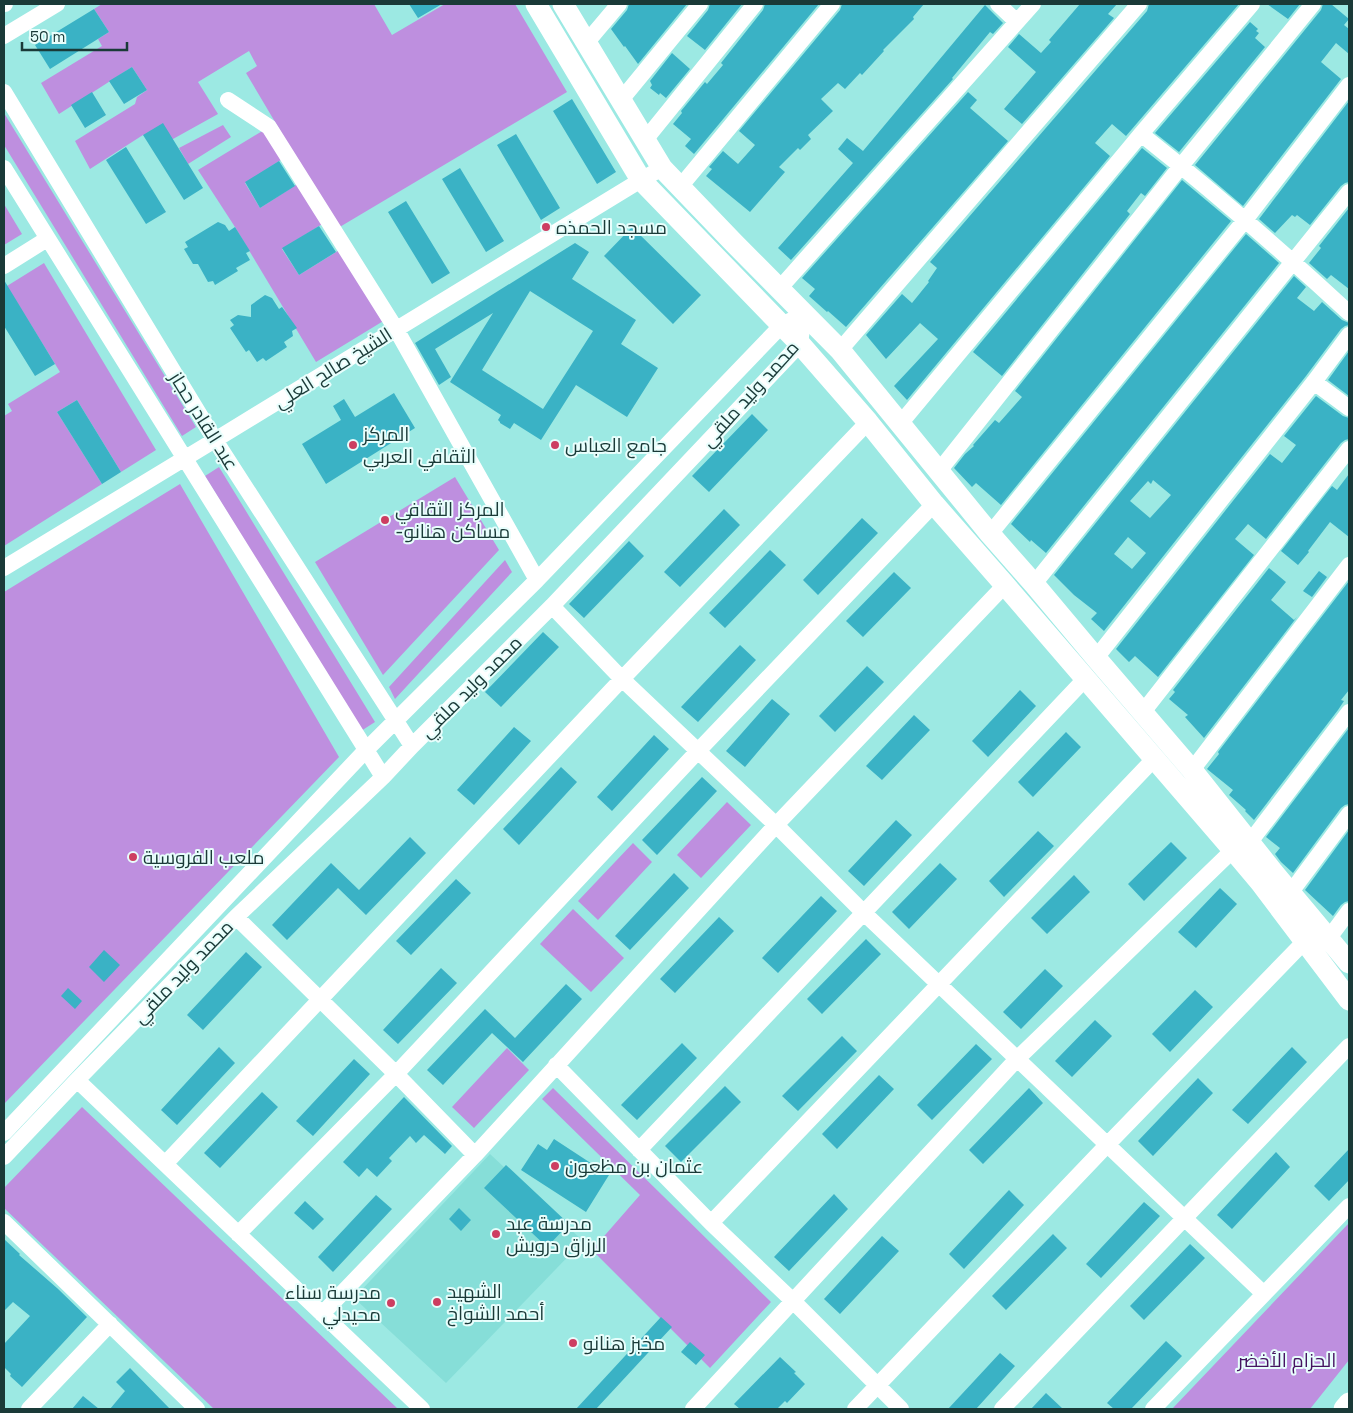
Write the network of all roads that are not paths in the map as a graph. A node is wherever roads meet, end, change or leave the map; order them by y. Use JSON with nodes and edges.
{"nodes":[{"id":1,"x":57,"y":4,"type":"edge"},
{"id":2,"x":536,"y":4,"type":"edge"},
{"id":3,"x":563,"y":4,"type":"edge"},
{"id":4,"x":619,"y":4,"type":"edge"},
{"id":5,"x":700,"y":4,"type":"edge"},
{"id":6,"x":755,"y":4,"type":"edge"},
{"id":7,"x":832,"y":4,"type":"edge"},
{"id":8,"x":998,"y":4,"type":"edge"},
{"id":9,"x":1033,"y":4,"type":"edge"},
{"id":10,"x":1139,"y":4,"type":"edge"},
{"id":11,"x":1252,"y":4,"type":"edge"},
{"id":12,"x":1312,"y":4,"type":"edge"},
{"id":13,"x":1017,"y":22,"type":"junction"},
{"id":14,"x":4,"y":36,"type":"edge"},
{"id":15,"x":587,"y":42,"type":"junction"},
{"id":16,"x":1349,"y":86,"type":"edge"},
{"id":17,"x":4,"y":92,"type":"edge"},
{"id":18,"x":228,"y":100,"type":"dead end"},
{"id":19,"x":621,"y":100,"type":"junction"},
{"id":20,"x":1141,"y":134,"type":"junction"},
{"id":21,"x":645,"y":140,"type":"junction"},
{"id":22,"x":1181,"y":166,"type":"junction"},
{"id":23,"x":4,"y":168,"type":"edge"},
{"id":24,"x":662,"y":168,"type":"junction"},
{"id":25,"x":641,"y":180,"type":"junction"},
{"id":26,"x":680,"y":187,"type":"junction"},
{"id":27,"x":1349,"y":192,"type":"edge"},
{"id":28,"x":1245,"y":220,"type":"junction"},
{"id":29,"x":47,"y":240,"type":"junction"},
{"id":30,"x":1293,"y":261,"type":"junction"},
{"id":31,"x":4,"y":266,"type":"edge"},
{"id":32,"x":779,"y":289,"type":"junction"},
{"id":33,"x":1349,"y":313,"type":"edge"},
{"id":34,"x":804,"y":314,"type":"junction"},
{"id":35,"x":782,"y":325,"type":"junction"},
{"id":36,"x":396,"y":329,"type":"junction"},
{"id":37,"x":1349,"y":335,"type":"edge"},
{"id":38,"x":800,"y":344,"type":"junction"},
{"id":39,"x":840,"y":350,"type":"junction"},
{"id":40,"x":1314,"y":382,"type":"junction"},
{"id":41,"x":1349,"y":408,"type":"edge"},
{"id":42,"x":868,"y":422,"type":"junction"},
{"id":43,"x":900,"y":424,"type":"junction"},
{"id":44,"x":215,"y":440,"type":"junction"},
{"id":45,"x":1349,"y":449,"type":"edge"},
{"id":46,"x":185,"y":458,"type":"junction"},
{"id":47,"x":939,"y":471,"type":"junction"},
{"id":48,"x":934,"y":504,"type":"junction"},
{"id":49,"x":990,"y":534,"type":"junction"},
{"id":50,"x":1349,"y":565,"type":"edge"},
{"id":51,"x":4,"y":568,"type":"edge"},
{"id":52,"x":537,"y":580,"type":"junction"},
{"id":53,"x":1034,"y":584,"type":"junction"},
{"id":54,"x":1005,"y":585,"type":"junction"},
{"id":55,"x":552,"y":606,"type":"junction"},
{"id":56,"x":1096,"y":658,"type":"junction"},
{"id":57,"x":622,"y":679,"type":"junction"},
{"id":58,"x":1085,"y":679,"type":"junction"},
{"id":59,"x":1143,"y":712,"type":"junction"},
{"id":60,"x":1349,"y":712,"type":"edge"},
{"id":61,"x":396,"y":721,"type":"junction"},
{"id":62,"x":412,"y":746,"type":"junction"},
{"id":63,"x":366,"y":750,"type":"junction"},
{"id":64,"x":698,"y":751,"type":"junction"},
{"id":65,"x":1154,"y":759,"type":"junction"},
{"id":66,"x":1192,"y":770,"type":"junction"},
{"id":67,"x":383,"y":777,"type":"junction"},
{"id":68,"x":1349,"y":814,"type":"edge"},
{"id":69,"x":776,"y":825,"type":"junction"},
{"id":70,"x":1242,"y":846,"type":"junction"},
{"id":71,"x":1291,"y":892,"type":"junction"},
{"id":72,"x":1349,"y":911,"type":"edge"},
{"id":73,"x":864,"y":913,"type":"junction"},
{"id":74,"x":236,"y":917,"type":"junction"},
{"id":75,"x":1329,"y":938,"type":"junction"},
{"id":76,"x":1304,"y":942,"type":"junction"},
{"id":77,"x":1349,"y":963,"type":"edge"},
{"id":78,"x":939,"y":984,"type":"junction"},
{"id":79,"x":1349,"y":1000,"type":"edge"},
{"id":80,"x":320,"y":1001,"type":"junction"},
{"id":81,"x":1349,"y":1046,"type":"edge"},
{"id":82,"x":1017,"y":1059,"type":"junction"},
{"id":83,"x":556,"y":1065,"type":"junction"},
{"id":84,"x":396,"y":1074,"type":"junction"},
{"id":85,"x":77,"y":1080,"type":"junction"},
{"id":86,"x":4,"y":1133,"type":"edge"},
{"id":87,"x":1107,"y":1145,"type":"junction"},
{"id":88,"x":639,"y":1150,"type":"junction"},
{"id":89,"x":475,"y":1155,"type":"junction"},
{"id":90,"x":4,"y":1157,"type":"edge"},
{"id":91,"x":165,"y":1164,"type":"junction"},
{"id":92,"x":1349,"y":1206,"type":"edge"},
{"id":93,"x":1184,"y":1218,"type":"junction"},
{"id":94,"x":4,"y":1222,"type":"edge"},
{"id":95,"x":711,"y":1223,"type":"junction"},
{"id":96,"x":238,"y":1234,"type":"junction"},
{"id":97,"x":1264,"y":1294,"type":"junction"},
{"id":98,"x":793,"y":1301,"type":"junction"},
{"id":99,"x":322,"y":1314,"type":"junction"},
{"id":100,"x":110,"y":1324,"type":"junction"},
{"id":101,"x":877,"y":1386,"type":"junction"},
{"id":102,"x":1349,"y":1403,"type":"edge"},
{"id":103,"x":29,"y":1409,"type":"edge"},
{"id":104,"x":197,"y":1409,"type":"edge"},
{"id":105,"x":422,"y":1409,"type":"edge"},
{"id":106,"x":693,"y":1409,"type":"edge"},
{"id":107,"x":855,"y":1409,"type":"edge"},
{"id":108,"x":901,"y":1409,"type":"edge"},
{"id":109,"x":1002,"y":1409,"type":"edge"},
{"id":110,"x":1153,"y":1409,"type":"edge"},
{"id":111,"x":1344,"y":1409,"type":"edge"}],
"edges":[{"from":1,"to":14,"type":"street"},
{"from":2,"to":25,"type":"main road"},
{"from":3,"to":15,"type":"main road"},
{"from":4,"to":15,"type":"street"},
{"from":5,"to":19,"type":"street"},
{"from":6,"to":21,"type":"street"},
{"from":7,"to":26,"type":"street"},
{"from":8,"to":13,"type":"street"},
{"from":9,"to":13,"type":"street"},
{"from":10,"to":39,"type":"street"},
{"from":11,"to":20,"type":"street"},
{"from":12,"to":22,"type":"street"},
{"from":13,"to":32,"type":"street"},
{"from":15,"to":19,"type":"main road"},
{"from":16,"to":28,"type":"street"},
{"from":17,"to":44,"type":"street","name":"عبد القادر حجاز"},
{"from":18,"to":36,"type":"street"},
{"from":19,"to":21,"type":"main road"},
{"from":20,"to":22,"type":"street"},
{"from":20,"to":43,"type":"street"},
{"from":21,"to":24,"type":"main road"},
{"from":22,"to":28,"type":"street"},
{"from":22,"to":47,"type":"street"},
{"from":23,"to":29,"type":"street","name":"عبد القادر حجاز"},
{"from":24,"to":25,"type":"street","name":"الشيخ صالح العلي"},
{"from":24,"to":26,"type":"main road"},
{"from":25,"to":35,"type":"main road"},
{"from":25,"to":36,"type":"street","name":"الشيخ صالح العلي"},
{"from":26,"to":32,"type":"main road"},
{"from":27,"to":30,"type":"street"},
{"from":28,"to":30,"type":"street"},
{"from":28,"to":49,"type":"street"},
{"from":29,"to":31,"type":"street"},
{"from":29,"to":46,"type":"street","name":"عبد القادر حجاز"},
{"from":30,"to":33,"type":"street"},
{"from":30,"to":53,"type":"street"},
{"from":32,"to":34,"type":"main road"},
{"from":34,"to":35,"type":"street","name":"محمد وليد ملقي"},
{"from":34,"to":38,"type":"street","name":"محمد وليد ملقي"},
{"from":34,"to":39,"type":"main road"},
{"from":35,"to":38,"type":"main road"},
{"from":35,"to":52,"type":"street","name":"محمد وليد ملقي"},
{"from":36,"to":44,"type":"street","name":"الشيخ صالح العلي"},
{"from":36,"to":52,"type":"street"},
{"from":37,"to":40,"type":"street"},
{"from":38,"to":42,"type":"main road"},
{"from":38,"to":55,"type":"street","name":"محمد وليد ملقي"},
{"from":39,"to":43,"type":"main road"},
{"from":40,"to":41,"type":"street"},
{"from":40,"to":56,"type":"street"},
{"from":42,"to":48,"type":"main road"},
{"from":42,"to":57,"type":"street"},
{"from":43,"to":47,"type":"main road"},
{"from":44,"to":46,"type":"street","name":"الشيخ صالح العلي"},
{"from":44,"to":61,"type":"street","name":"عبد القادر حجاز"},
{"from":45,"to":59,"type":"street"},
{"from":46,"to":51,"type":"street","name":"الشيخ صالح العلي"},
{"from":46,"to":63,"type":"street","name":"عبد القادر حجاز"},
{"from":47,"to":49,"type":"main road"},
{"from":48,"to":54,"type":"main road"},
{"from":48,"to":64,"type":"street"},
{"from":49,"to":53,"type":"main road"},
{"from":50,"to":66,"type":"street"},
{"from":52,"to":61,"type":"street","name":"محمد وليد ملقي"},
{"from":53,"to":56,"type":"main road"},
{"from":54,"to":58,"type":"main road"},
{"from":54,"to":69,"type":"street"},
{"from":55,"to":57,"type":"street"},
{"from":55,"to":62,"type":"street","name":"محمد وليد ملقي"},
{"from":56,"to":59,"type":"main road"},
{"from":57,"to":64,"type":"street"},
{"from":57,"to":80,"type":"street"},
{"from":58,"to":65,"type":"main road"},
{"from":58,"to":73,"type":"street"},
{"from":59,"to":66,"type":"main road"},
{"from":60,"to":70,"type":"street"},
{"from":61,"to":62,"type":"street","name":"عبد القادر حجاز"},
{"from":61,"to":63,"type":"street","name":"محمد وليد ملقي"},
{"from":62,"to":67,"type":"street","name":"محمد وليد ملقي"},
{"from":63,"to":67,"type":"street","name":"عبد القادر حجاز"},
{"from":63,"to":86,"type":"street","name":"محمد وليد ملقي"},
{"from":64,"to":69,"type":"street"},
{"from":64,"to":84,"type":"street"},
{"from":65,"to":70,"type":"main road"},
{"from":65,"to":78,"type":"street"},
{"from":66,"to":70,"type":"main road"},
{"from":67,"to":74,"type":"street","name":"محمد وليد ملقي"},
{"from":68,"to":71,"type":"street"},
{"from":69,"to":73,"type":"street"},
{"from":69,"to":83,"type":"street"},
{"from":70,"to":71,"type":"main road"},
{"from":70,"to":76,"type":"main road"},
{"from":70,"to":82,"type":"street"},
{"from":71,"to":75,"type":"main road"},
{"from":72,"to":75,"type":"street"},
{"from":73,"to":78,"type":"street"},
{"from":73,"to":88,"type":"street"},
{"from":74,"to":80,"type":"street"},
{"from":74,"to":85,"type":"street","name":"محمد وليد ملقي"},
{"from":75,"to":77,"type":"main road"},
{"from":76,"to":79,"type":"main road"},
{"from":76,"to":87,"type":"street"},
{"from":78,"to":82,"type":"street"},
{"from":78,"to":95,"type":"street"},
{"from":80,"to":84,"type":"street"},
{"from":80,"to":91,"type":"street"},
{"from":81,"to":93,"type":"street"},
{"from":82,"to":87,"type":"street"},
{"from":82,"to":98,"type":"street"},
{"from":83,"to":88,"type":"street"},
{"from":83,"to":89,"type":"street"},
{"from":84,"to":89,"type":"street"},
{"from":84,"to":96,"type":"street"},
{"from":85,"to":90,"type":"street","name":"محمد وليد ملقي"},
{"from":85,"to":91,"type":"street"},
{"from":87,"to":93,"type":"street"},
{"from":87,"to":101,"type":"street"},
{"from":88,"to":95,"type":"street"},
{"from":89,"to":99,"type":"street"},
{"from":91,"to":96,"type":"street"},
{"from":92,"to":97,"type":"street"},
{"from":93,"to":97,"type":"street"},
{"from":93,"to":109,"type":"street"},
{"from":94,"to":100,"type":"street"},
{"from":95,"to":98,"type":"street"},
{"from":96,"to":99,"type":"street"},
{"from":97,"to":110,"type":"street"},
{"from":98,"to":101,"type":"street"},
{"from":98,"to":106,"type":"street"},
{"from":99,"to":105,"type":"street"},
{"from":100,"to":103,"type":"street"},
{"from":100,"to":104,"type":"street"},
{"from":101,"to":107,"type":"street"},
{"from":101,"to":108,"type":"street"},
{"from":102,"to":111,"type":"main road"}]}
